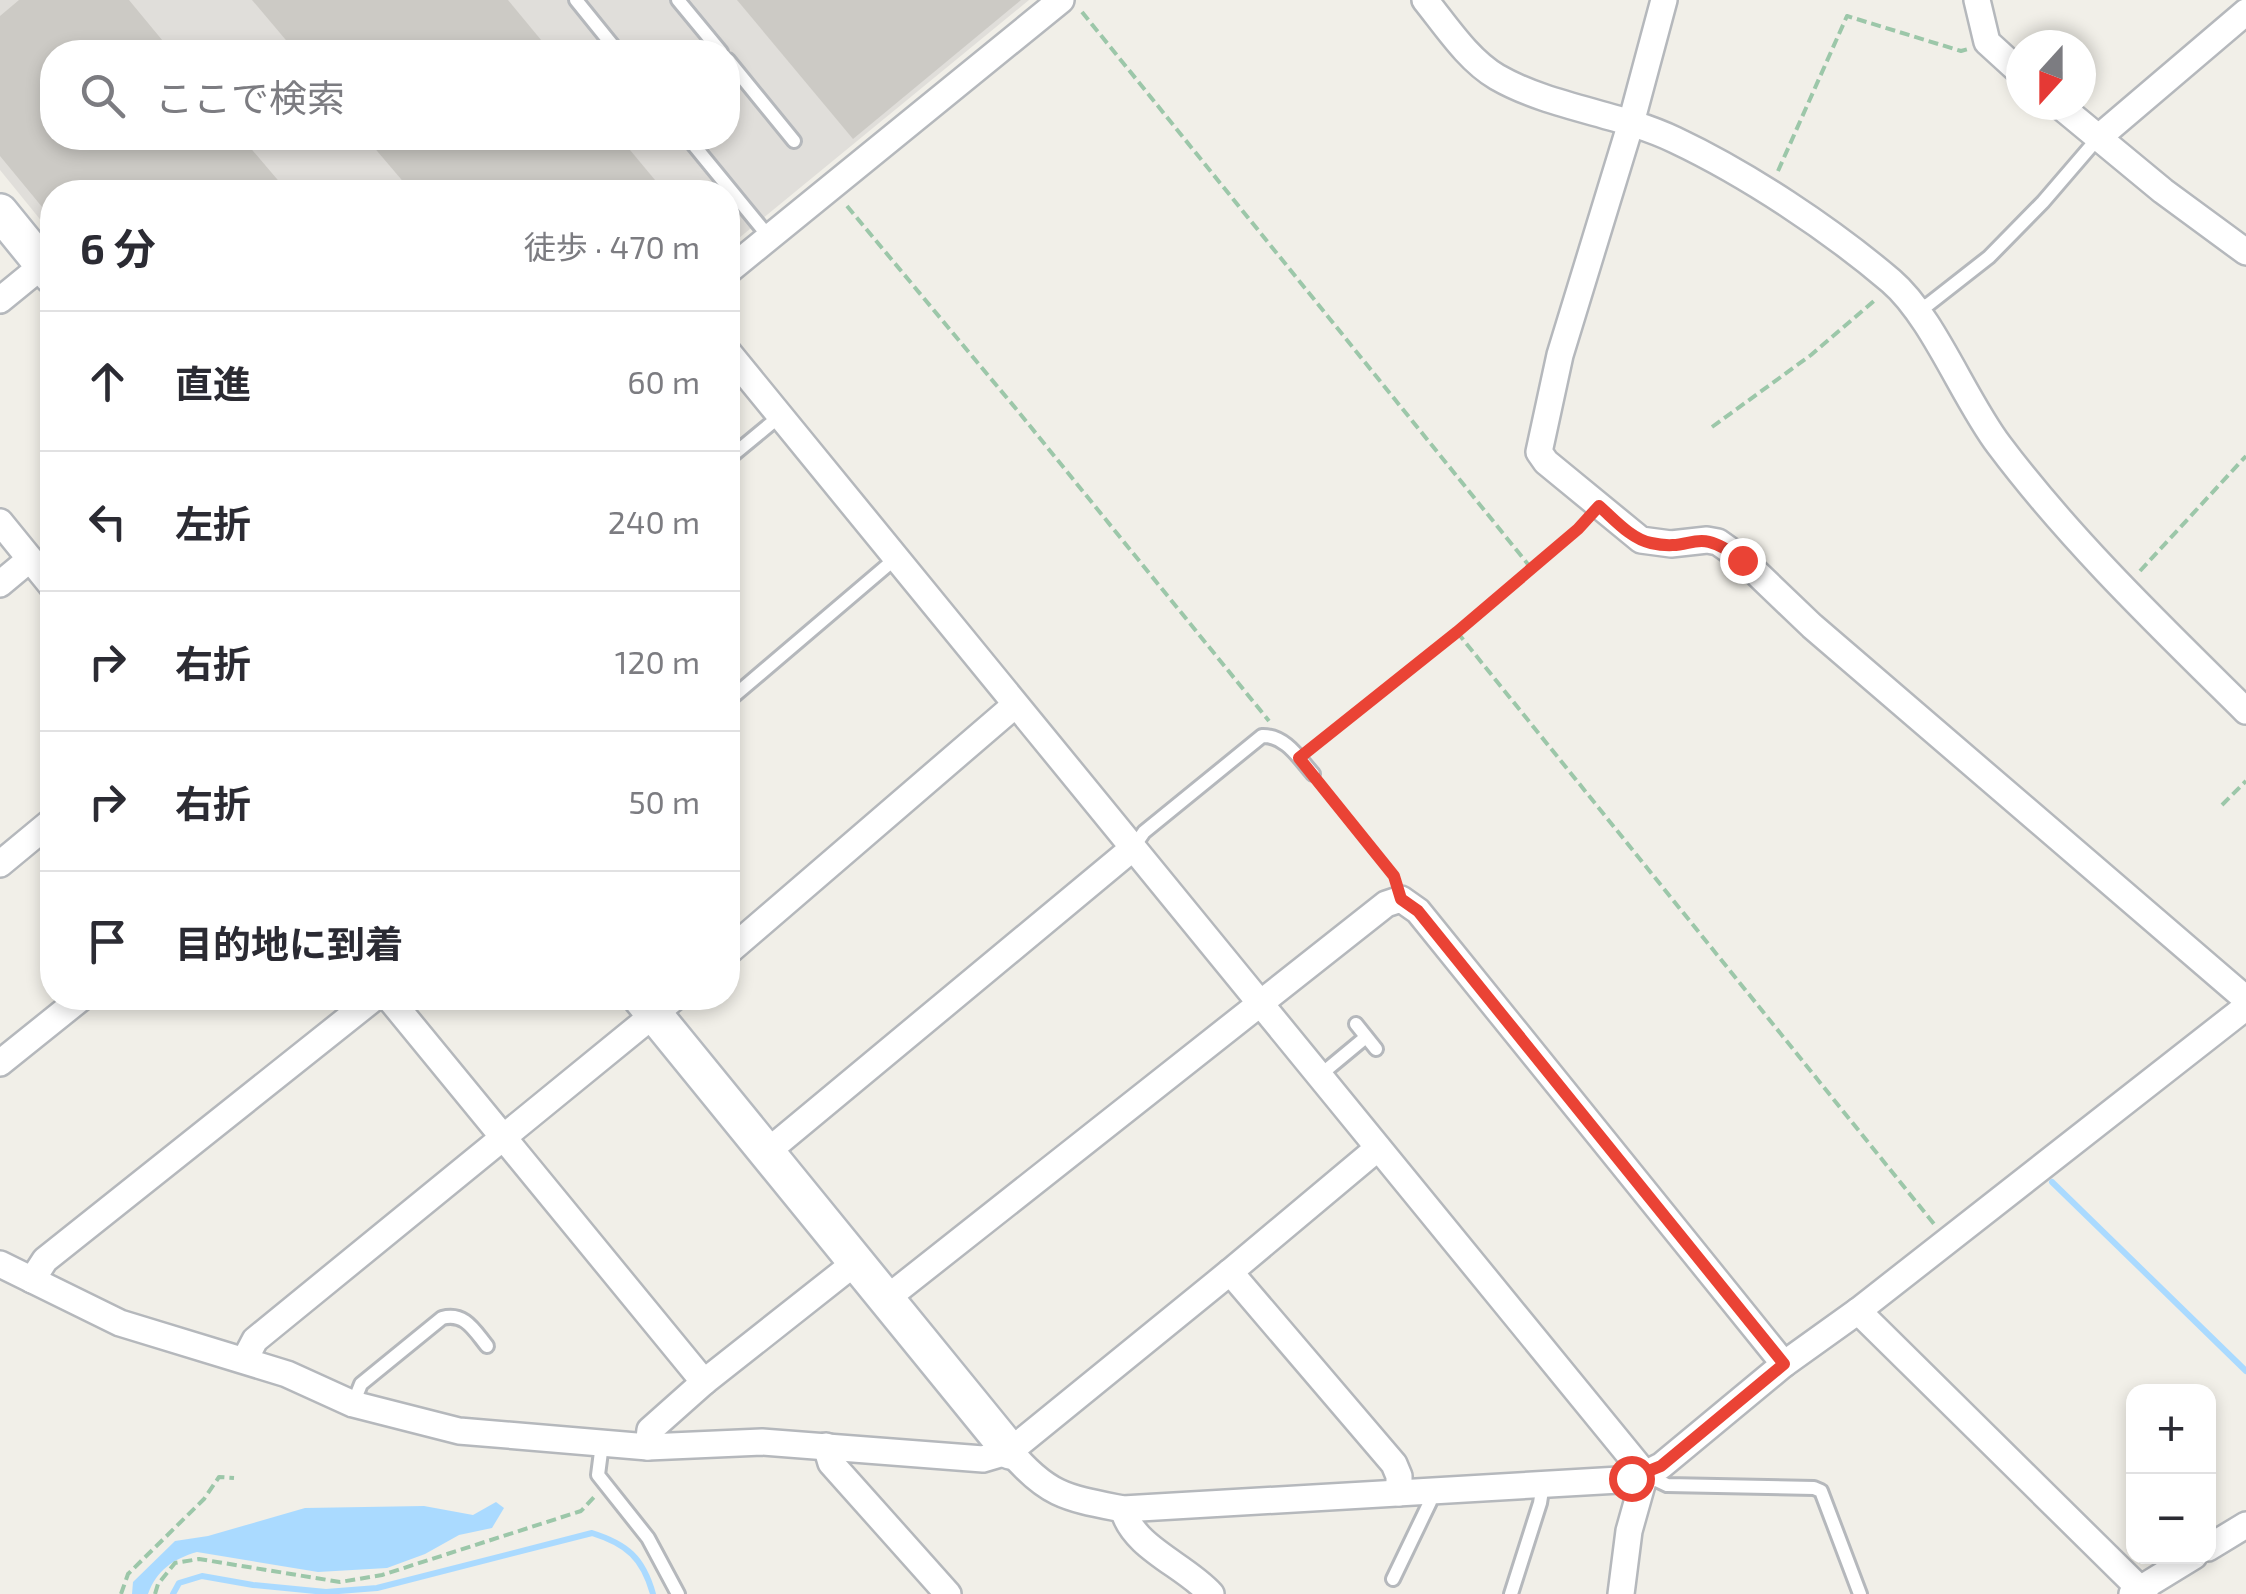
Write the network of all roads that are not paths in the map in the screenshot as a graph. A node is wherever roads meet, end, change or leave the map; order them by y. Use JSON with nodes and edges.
{"nodes":[{"id":1,"x":576,"y":0,"type":"edge"},
{"id":2,"x":678,"y":0,"type":"edge"},
{"id":3,"x":1061,"y":0,"type":"edge"},
{"id":4,"x":1425,"y":0,"type":"edge"},
{"id":5,"x":1664,"y":0,"type":"edge"},
{"id":6,"x":1985,"y":1,"type":"edge"},
{"id":7,"x":2246,"y":12,"type":"edge"},
{"id":8,"x":608,"y":40,"type":"edge"},
{"id":9,"x":711,"y":40,"type":"edge"},
{"id":10,"x":2006,"y":60,"type":"edge"},
{"id":11,"x":740,"y":75,"type":"edge"},
{"id":12,"x":2077,"y":120,"type":"edge"},
{"id":13,"x":1632,"y":123,"type":"junction"},
{"id":14,"x":2098,"y":138,"type":"junction"},
{"id":15,"x":794,"y":142,"type":"dead end"},
{"id":16,"x":698,"y":150,"type":"edge"},
{"id":17,"x":722,"y":180,"type":"edge"},
{"id":18,"x":740,"y":202,"type":"edge"},
{"id":19,"x":0,"y":212,"type":"edge"},
{"id":20,"x":769,"y":237,"type":"junction"},
{"id":21,"x":2246,"y":252,"type":"edge"},
{"id":22,"x":40,"y":260,"type":"edge"},
{"id":23,"x":740,"y":261,"type":"edge"},
{"id":24,"x":40,"y":275,"type":"edge"},
{"id":25,"x":0,"y":300,"type":"edge"},
{"id":26,"x":1915,"y":309,"type":"junction"},
{"id":27,"x":740,"y":367,"type":"edge"},
{"id":28,"x":780,"y":416,"type":"junction"},
{"id":29,"x":740,"y":449,"type":"edge"},
{"id":30,"x":0,"y":522,"type":"edge"},
{"id":31,"x":896,"y":558,"type":"junction"},
{"id":32,"x":30,"y":559,"type":"junction"},
{"id":33,"x":40,"y":571,"type":"edge"},
{"id":34,"x":0,"y":584,"type":"edge"},
{"id":35,"x":740,"y":691,"type":"edge"},
{"id":36,"x":1016,"y":704,"type":"junction"},
{"id":37,"x":2246,"y":712,"type":"edge"},
{"id":38,"x":1312,"y":774,"type":"road end"},
{"id":39,"x":40,"y":831,"type":"edge"},
{"id":40,"x":1133,"y":848,"type":"junction"},
{"id":41,"x":0,"y":864,"type":"edge"},
{"id":42,"x":740,"y":942,"type":"edge"},
{"id":43,"x":2246,"y":998,"type":"edge"},
{"id":44,"x":1259,"y":1002,"type":"junction"},
{"id":45,"x":2246,"y":1006,"type":"edge"},
{"id":46,"x":66,"y":1010,"type":"edge"},
{"id":47,"x":359,"y":1010,"type":"edge"},
{"id":48,"x":400,"y":1010,"type":"edge"},
{"id":49,"x":648,"y":1010,"type":"edge"},
{"id":50,"x":661,"y":1010,"type":"edge"},
{"id":51,"x":1356,"y":1024,"type":"dead end"},
{"id":52,"x":1366,"y":1037,"type":"junction"},
{"id":53,"x":1376,"y":1050,"type":"dead end"},
{"id":54,"x":0,"y":1063,"type":"edge"},
{"id":55,"x":1319,"y":1076,"type":"junction"},
{"id":56,"x":503,"y":1136,"type":"junction"},
{"id":57,"x":1378,"y":1148,"type":"junction"},
{"id":58,"x":767,"y":1152,"type":"junction"},
{"id":59,"x":856,"y":1262,"type":"junction"},
{"id":60,"x":0,"y":1264,"type":"edge"},
{"id":61,"x":1230,"y":1272,"type":"junction"},
{"id":62,"x":32,"y":1280,"type":"junction"},
{"id":63,"x":886,"y":1298,"type":"junction"},
{"id":64,"x":1858,"y":1312,"type":"junction"},
{"id":65,"x":487,"y":1346,"type":"dead end"},
{"id":66,"x":245,"y":1360,"type":"junction"},
{"id":67,"x":1784,"y":1364,"type":"junction"},
{"id":68,"x":704,"y":1382,"type":"junction"},
{"id":69,"x":354,"y":1404,"type":"junction"},
{"id":70,"x":602,"y":1444,"type":"junction"},
{"id":71,"x":648,"y":1446,"type":"junction"},
{"id":72,"x":826,"y":1446,"type":"junction"},
{"id":73,"x":1010,"y":1451,"type":"junction"},
{"id":74,"x":1645,"y":1474,"type":"junction"},
{"id":75,"x":1543,"y":1484,"type":"junction"},
{"id":76,"x":1430,"y":1491,"type":"junction"},
{"id":77,"x":1399,"y":1493,"type":"junction"},
{"id":78,"x":1123,"y":1509,"type":"junction"},
{"id":79,"x":2246,"y":1525,"type":"edge"},
{"id":80,"x":2216,"y":1543,"type":"edge"},
{"id":81,"x":2182,"y":1564,"type":"edge"},
{"id":82,"x":1393,"y":1579,"type":"dead end"},
{"id":83,"x":2139,"y":1592,"type":"edge"},
{"id":84,"x":678,"y":1594,"type":"edge"},
{"id":85,"x":948,"y":1594,"type":"edge"},
{"id":86,"x":1211,"y":1594,"type":"edge"},
{"id":87,"x":1511,"y":1594,"type":"edge"},
{"id":88,"x":1621,"y":1594,"type":"edge"},
{"id":89,"x":1860,"y":1594,"type":"edge"}],
"edges":[{"from":1,"to":8,"type":"lane"},
{"from":2,"to":9,"type":"lane"},
{"from":3,"to":20,"type":"street"},
{"from":4,"to":13,"type":"street"},
{"from":5,"to":13,"type":"street"},
{"from":6,"to":10,"type":"street"},
{"from":7,"to":14,"type":"street"},
{"from":11,"to":15,"type":"lane"},
{"from":12,"to":14,"type":"street"},
{"from":13,"to":26,"type":"street"},
{"from":13,"to":43,"type":"street"},
{"from":14,"to":21,"type":"street"},
{"from":14,"to":26,"type":"lane"},
{"from":16,"to":17,"type":"lane"},
{"from":18,"to":20,"type":"lane"},
{"from":19,"to":22,"type":"street"},
{"from":20,"to":23,"type":"street"},
{"from":24,"to":25,"type":"street"},
{"from":26,"to":37,"type":"street"},
{"from":27,"to":28,"type":"street"},
{"from":28,"to":29,"type":"lane"},
{"from":28,"to":31,"type":"street"},
{"from":30,"to":32,"type":"street"},
{"from":31,"to":35,"type":"lane"},
{"from":31,"to":36,"type":"street"},
{"from":32,"to":33,"type":"street"},
{"from":32,"to":34,"type":"street"},
{"from":36,"to":40,"type":"street"},
{"from":36,"to":42,"type":"street"},
{"from":38,"to":40,"type":"lane"},
{"from":39,"to":41,"type":"street"},
{"from":40,"to":44,"type":"street"},
{"from":40,"to":58,"type":"street"},
{"from":44,"to":55,"type":"street"},
{"from":44,"to":63,"type":"street"},
{"from":44,"to":67,"type":"street"},
{"from":45,"to":64,"type":"street"},
{"from":46,"to":54,"type":"street"},
{"from":47,"to":62,"type":"street"},
{"from":48,"to":56,"type":"street"},
{"from":49,"to":56,"type":"street"},
{"from":50,"to":58,"type":"street"},
{"from":51,"to":52,"type":"lane"},
{"from":52,"to":53,"type":"lane"},
{"from":52,"to":55,"type":"lane"},
{"from":55,"to":57,"type":"street"},
{"from":56,"to":66,"type":"street"},
{"from":56,"to":68,"type":"street"},
{"from":57,"to":61,"type":"street"},
{"from":57,"to":74,"type":"street"},
{"from":58,"to":59,"type":"street"},
{"from":59,"to":63,"type":"street"},
{"from":59,"to":68,"type":"street"},
{"from":60,"to":62,"type":"street"},
{"from":61,"to":73,"type":"street"},
{"from":61,"to":77,"type":"street"},
{"from":62,"to":66,"type":"street"},
{"from":63,"to":73,"type":"street"},
{"from":64,"to":67,"type":"street"},
{"from":64,"to":83,"type":"street"},
{"from":65,"to":69,"type":"lane"},
{"from":66,"to":69,"type":"street"},
{"from":67,"to":74,"type":"street"},
{"from":68,"to":71,"type":"street"},
{"from":69,"to":70,"type":"street"},
{"from":70,"to":71,"type":"street"},
{"from":70,"to":84,"type":"lane"},
{"from":71,"to":72,"type":"street"},
{"from":72,"to":73,"type":"street"},
{"from":72,"to":85,"type":"street"},
{"from":73,"to":78,"type":"street"},
{"from":74,"to":75,"type":"street"},
{"from":74,"to":88,"type":"street"},
{"from":74,"to":89,"type":"lane"},
{"from":75,"to":76,"type":"street"},
{"from":75,"to":87,"type":"lane"},
{"from":76,"to":77,"type":"street"},
{"from":76,"to":82,"type":"lane"},
{"from":77,"to":78,"type":"street"},
{"from":78,"to":86,"type":"street"},
{"from":79,"to":80,"type":"street"},
{"from":81,"to":83,"type":"street"}]}
